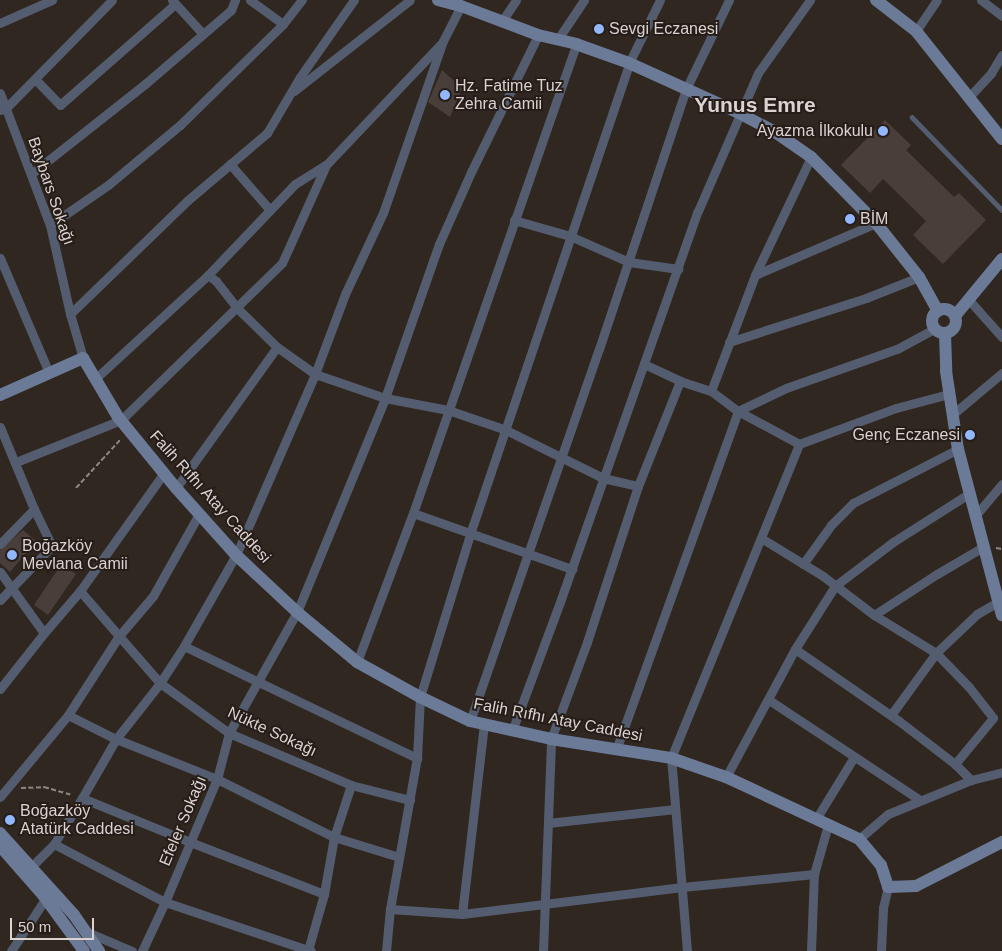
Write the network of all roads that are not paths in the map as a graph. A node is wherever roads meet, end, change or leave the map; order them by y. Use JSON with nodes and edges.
{"nodes":[{"id":1,"x":52,"y":0,"type":"edge"},
{"id":2,"x":112,"y":0,"type":"edge"},
{"id":3,"x":235,"y":0,"type":"edge"},
{"id":4,"x":250,"y":0,"type":"edge"},
{"id":5,"x":302,"y":0,"type":"edge"},
{"id":6,"x":354,"y":0,"type":"edge"},
{"id":7,"x":410,"y":0,"type":"edge"},
{"id":8,"x":516,"y":0,"type":"edge"},
{"id":9,"x":584,"y":0,"type":"edge"},
{"id":10,"x":660,"y":0,"type":"edge"},
{"id":11,"x":729,"y":0,"type":"edge"},
{"id":12,"x":810,"y":0,"type":"edge"},
{"id":13,"x":876,"y":0,"type":"edge"},
{"id":14,"x":937,"y":0,"type":"edge"},
{"id":15,"x":981,"y":0,"type":"edge"},
{"id":16,"x":445,"y":1,"type":"edge"},
{"id":17,"x":173,"y":2,"type":"edge"},
{"id":18,"x":461,"y":6,"type":"junction"},
{"id":19,"x":1002,"y":16,"type":"edge"},
{"id":20,"x":502,"y":21,"type":"junction"},
{"id":21,"x":0,"y":23,"type":"edge"},
{"id":22,"x":283,"y":24,"type":"junction"},
{"id":23,"x":916,"y":31,"type":"junction"},
{"id":24,"x":203,"y":34,"type":"junction"},
{"id":25,"x":538,"y":35,"type":"junction"},
{"id":26,"x":558,"y":39,"type":"junction"},
{"id":27,"x":444,"y":41,"type":"junction"},
{"id":28,"x":576,"y":44,"type":"junction"},
{"id":29,"x":1002,"y":55,"type":"edge"},
{"id":30,"x":629,"y":63,"type":"junction"},
{"id":31,"x":35,"y":79,"type":"junction"},
{"id":32,"x":686,"y":89,"type":"junction"},
{"id":33,"x":292,"y":92,"type":"junction"},
{"id":34,"x":0,"y":93,"type":"edge"},
{"id":35,"x":968,"y":98,"type":"junction"},
{"id":36,"x":3,"y":109,"type":"edge"},
{"id":37,"x":739,"y":113,"type":"junction"},
{"id":38,"x":912,"y":117,"type":"dead end"},
{"id":39,"x":1002,"y":139,"type":"edge"},
{"id":40,"x":811,"y":157,"type":"junction"},
{"id":41,"x":230,"y":164,"type":"junction"},
{"id":42,"x":326,"y":165,"type":"junction"},
{"id":43,"x":30,"y":174,"type":"junction"},
{"id":44,"x":270,"y":210,"type":"junction"},
{"id":45,"x":1002,"y":210,"type":"edge"},
{"id":46,"x":514,"y":220,"type":"junction"},
{"id":47,"x":876,"y":223,"type":"junction"},
{"id":48,"x":50,"y":225,"type":"junction"},
{"id":49,"x":570,"y":236,"type":"junction"},
{"id":50,"x":0,"y":258,"type":"edge"},
{"id":51,"x":1002,"y":260,"type":"edge"},
{"id":52,"x":629,"y":262,"type":"junction"},
{"id":53,"x":679,"y":269,"type":"junction"},
{"id":54,"x":755,"y":274,"type":"junction"},
{"id":55,"x":208,"y":275,"type":"junction"},
{"id":56,"x":919,"y":277,"type":"junction"},
{"id":57,"x":968,"y":299,"type":"junction"},
{"id":58,"x":237,"y":308,"type":"junction"},
{"id":59,"x":938,"y":311,"type":"junction"},
{"id":60,"x":70,"y":314,"type":"junction"},
{"id":61,"x":955,"y":316,"type":"junction"},
{"id":62,"x":940,"y":331,"type":"junction"},
{"id":63,"x":1002,"y":337,"type":"edge"},
{"id":64,"x":729,"y":342,"type":"junction"},
{"id":65,"x":278,"y":347,"type":"junction"},
{"id":66,"x":83,"y":358,"type":"junction"},
{"id":67,"x":644,"y":364,"type":"junction"},
{"id":68,"x":49,"y":372,"type":"junction"},
{"id":69,"x":1002,"y":373,"type":"edge"},
{"id":70,"x":315,"y":374,"type":"junction"},
{"id":71,"x":95,"y":379,"type":"junction"},
{"id":72,"x":680,"y":381,"type":"junction"},
{"id":73,"x":711,"y":391,"type":"junction"},
{"id":74,"x":0,"y":394,"type":"edge"},
{"id":75,"x":949,"y":394,"type":"junction"},
{"id":76,"x":385,"y":398,"type":"junction"},
{"id":77,"x":448,"y":410,"type":"junction"},
{"id":78,"x":738,"y":410,"type":"junction"},
{"id":79,"x":953,"y":414,"type":"junction"},
{"id":80,"x":125,"y":425,"type":"junction"},
{"id":81,"x":0,"y":427,"type":"edge"},
{"id":82,"x":506,"y":430,"type":"junction"},
{"id":83,"x":799,"y":444,"type":"junction"},
{"id":84,"x":958,"y":449,"type":"junction"},
{"id":85,"x":561,"y":459,"type":"junction"},
{"id":86,"x":16,"y":462,"type":"junction"},
{"id":87,"x":164,"y":473,"type":"junction"},
{"id":88,"x":603,"y":478,"type":"junction"},
{"id":89,"x":1002,"y":484,"type":"edge"},
{"id":90,"x":638,"y":486,"type":"junction"},
{"id":91,"x":176,"y":488,"type":"junction"},
{"id":92,"x":970,"y":493,"type":"junction"},
{"id":93,"x":34,"y":509,"type":"junction"},
{"id":94,"x":412,"y":513,"type":"junction"},
{"id":95,"x":199,"y":514,"type":"junction"},
{"id":96,"x":976,"y":516,"type":"junction"},
{"id":97,"x":470,"y":534,"type":"junction"},
{"id":98,"x":761,"y":538,"type":"junction"},
{"id":99,"x":0,"y":544,"type":"edge"},
{"id":100,"x":983,"y":547,"type":"junction"},
{"id":101,"x":236,"y":555,"type":"junction"},
{"id":102,"x":527,"y":555,"type":"junction"},
{"id":103,"x":803,"y":564,"type":"junction"},
{"id":104,"x":572,"y":569,"type":"junction"},
{"id":105,"x":0,"y":572,"type":"edge"},
{"id":106,"x":12,"y":586,"type":"junction"},
{"id":107,"x":835,"y":586,"type":"junction"},
{"id":108,"x":80,"y":591,"type":"junction"},
{"id":109,"x":0,"y":600,"type":"edge"},
{"id":110,"x":998,"y":602,"type":"junction"},
{"id":111,"x":297,"y":612,"type":"junction"},
{"id":112,"x":874,"y":615,"type":"junction"},
{"id":113,"x":1002,"y":615,"type":"edge"},
{"id":114,"x":44,"y":633,"type":"junction"},
{"id":115,"x":120,"y":636,"type":"junction"},
{"id":116,"x":184,"y":646,"type":"junction"},
{"id":117,"x":795,"y":649,"type":"junction"},
{"id":118,"x":936,"y":653,"type":"junction"},
{"id":119,"x":357,"y":662,"type":"junction"},
{"id":120,"x":258,"y":682,"type":"junction"},
{"id":121,"x":160,"y":683,"type":"junction"},
{"id":122,"x":0,"y":689,"type":"edge"},
{"id":123,"x":420,"y":697,"type":"junction"},
{"id":124,"x":769,"y":700,"type":"junction"},
{"id":125,"x":68,"y":715,"type":"junction"},
{"id":126,"x":891,"y":715,"type":"junction"},
{"id":127,"x":470,"y":721,"type":"junction"},
{"id":128,"x":484,"y":725,"type":"junction"},
{"id":129,"x":512,"y":730,"type":"junction"},
{"id":130,"x":229,"y":733,"type":"junction"},
{"id":131,"x":551,"y":738,"type":"junction"},
{"id":132,"x":116,"y":739,"type":"junction"},
{"id":133,"x":616,"y":750,"type":"junction"},
{"id":134,"x":854,"y":757,"type":"junction"},
{"id":135,"x":417,"y":758,"type":"junction"},
{"id":136,"x":671,"y":758,"type":"junction"},
{"id":137,"x":955,"y":764,"type":"junction"},
{"id":138,"x":1002,"y":772,"type":"edge"},
{"id":139,"x":726,"y":777,"type":"junction"},
{"id":140,"x":217,"y":779,"type":"junction"},
{"id":141,"x":971,"y":780,"type":"junction"},
{"id":142,"x":351,"y":785,"type":"junction"},
{"id":143,"x":0,"y":796,"type":"edge"},
{"id":144,"x":82,"y":798,"type":"junction"},
{"id":145,"x":410,"y":800,"type":"junction"},
{"id":146,"x":920,"y":800,"type":"junction"},
{"id":147,"x":675,"y":809,"type":"junction"},
{"id":148,"x":816,"y":819,"type":"junction"},
{"id":149,"x":548,"y":823,"type":"junction"},
{"id":150,"x":828,"y":825,"type":"junction"},
{"id":151,"x":0,"y":833,"type":"edge"},
{"id":152,"x":334,"y":837,"type":"junction"},
{"id":153,"x":859,"y":840,"type":"junction"},
{"id":154,"x":190,"y":842,"type":"junction"},
{"id":155,"x":1002,"y":842,"type":"edge"},
{"id":156,"x":54,"y":844,"type":"junction"},
{"id":157,"x":0,"y":846,"type":"edge"},
{"id":158,"x":399,"y":857,"type":"junction"},
{"id":159,"x":32,"y":866,"type":"junction"},
{"id":160,"x":814,"y":874,"type":"junction"},
{"id":161,"x":682,"y":887,"type":"junction"},
{"id":162,"x":888,"y":887,"type":"junction"},
{"id":163,"x":324,"y":894,"type":"junction"},
{"id":164,"x":46,"y":898,"type":"junction"},
{"id":165,"x":165,"y":902,"type":"junction"},
{"id":166,"x":545,"y":904,"type":"junction"},
{"id":167,"x":390,"y":909,"type":"junction"},
{"id":168,"x":462,"y":914,"type":"junction"},
{"id":169,"x":87,"y":932,"type":"junction"},
{"id":170,"x":11,"y":951,"type":"edge"},
{"id":171,"x":84,"y":951,"type":"edge"},
{"id":172,"x":98,"y":951,"type":"edge"},
{"id":173,"x":132,"y":951,"type":"edge"},
{"id":174,"x":142,"y":951,"type":"edge"},
{"id":175,"x":309,"y":951,"type":"edge"},
{"id":176,"x":386,"y":951,"type":"edge"},
{"id":177,"x":543,"y":951,"type":"edge"},
{"id":178,"x":687,"y":951,"type":"edge"},
{"id":179,"x":811,"y":951,"type":"edge"},
{"id":180,"x":881,"y":951,"type":"edge"}],
"edges":[{"from":1,"to":21,"type":"street"},
{"from":2,"to":31,"type":"street"},
{"from":3,"to":24,"type":"street"},
{"from":4,"to":22,"type":"street"},
{"from":5,"to":22,"type":"street"},
{"from":6,"to":33,"type":"street"},
{"from":7,"to":33,"type":"street"},
{"from":8,"to":20,"type":"street"},
{"from":9,"to":26,"type":"street"},
{"from":10,"to":30,"type":"street"},
{"from":11,"to":32,"type":"street"},
{"from":12,"to":37,"type":"street"},
{"from":13,"to":23,"type":"main road"},
{"from":14,"to":23,"type":"street"},
{"from":15,"to":19,"type":"street"},
{"from":16,"to":18,"type":"main road"},
{"from":17,"to":24,"type":"street"},
{"from":17,"to":31,"type":"street"},
{"from":18,"to":20,"type":"main road"},
{"from":18,"to":27,"type":"street"},
{"from":20,"to":25,"type":"main road"},
{"from":22,"to":48,"type":"street"},
{"from":23,"to":35,"type":"main road"},
{"from":24,"to":43,"type":"street"},
{"from":25,"to":26,"type":"main road"},
{"from":25,"to":76,"type":"street","name":"Efeler Sokağı"},
{"from":26,"to":28,"type":"main road"},
{"from":27,"to":42,"type":"street"},
{"from":27,"to":70,"type":"street"},
{"from":28,"to":30,"type":"main road"},
{"from":28,"to":46,"type":"street"},
{"from":29,"to":35,"type":"street"},
{"from":30,"to":32,"type":"main road"},
{"from":30,"to":49,"type":"street"},
{"from":31,"to":36,"type":"street"},
{"from":32,"to":37,"type":"main road"},
{"from":32,"to":52,"type":"street"},
{"from":33,"to":41,"type":"street"},
{"from":34,"to":36,"type":"street","name":"Baybars Sokağı"},
{"from":35,"to":39,"type":"main road"},
{"from":36,"to":43,"type":"street","name":"Baybars Sokağı"},
{"from":37,"to":40,"type":"main road"},
{"from":37,"to":53,"type":"street"},
{"from":38,"to":45,"type":"lane"},
{"from":40,"to":47,"type":"main road"},
{"from":40,"to":54,"type":"street"},
{"from":41,"to":44,"type":"street"},
{"from":41,"to":60,"type":"street"},
{"from":42,"to":44,"type":"street"},
{"from":42,"to":58,"type":"street"},
{"from":43,"to":48,"type":"street","name":"Baybars Sokağı"},
{"from":44,"to":55,"type":"street"},
{"from":46,"to":49,"type":"street"},
{"from":46,"to":77,"type":"street"},
{"from":47,"to":54,"type":"street"},
{"from":47,"to":56,"type":"main road"},
{"from":48,"to":60,"type":"street","name":"Baybars Sokağı"},
{"from":49,"to":52,"type":"street"},
{"from":49,"to":82,"type":"street"},
{"from":50,"to":68,"type":"street"},
{"from":51,"to":57,"type":"main road"},
{"from":52,"to":53,"type":"street"},
{"from":52,"to":85,"type":"street"},
{"from":53,"to":67,"type":"street"},
{"from":54,"to":64,"type":"street"},
{"from":55,"to":58,"type":"street"},
{"from":55,"to":71,"type":"street"},
{"from":56,"to":59,"type":"main road"},
{"from":56,"to":64,"type":"street"},
{"from":57,"to":61,"type":"main road"},
{"from":57,"to":63,"type":"street"},
{"from":58,"to":65,"type":"street"},
{"from":58,"to":80,"type":"street"},
{"from":59,"to":61,"type":"main road"},
{"from":59,"to":62,"type":"main road"},
{"from":60,"to":66,"type":"street","name":"Baybars Sokağı"},
{"from":61,"to":62,"type":"main road"},
{"from":62,"to":75,"type":"main road"},
{"from":62,"to":78,"type":"street"},
{"from":64,"to":73,"type":"street"},
{"from":65,"to":70,"type":"street"},
{"from":65,"to":91,"type":"street"},
{"from":66,"to":68,"type":"main road"},
{"from":66,"to":71,"type":"main road","name":"Falih Rıfhı Atay Caddesi"},
{"from":67,"to":72,"type":"street"},
{"from":67,"to":88,"type":"street"},
{"from":68,"to":74,"type":"main road"},
{"from":69,"to":79,"type":"street"},
{"from":70,"to":76,"type":"street"},
{"from":70,"to":101,"type":"street"},
{"from":71,"to":80,"type":"main road","name":"Falih Rıfhı Atay Caddesi"},
{"from":72,"to":73,"type":"street"},
{"from":72,"to":90,"type":"street"},
{"from":73,"to":78,"type":"street"},
{"from":75,"to":79,"type":"main road"},
{"from":75,"to":83,"type":"street"},
{"from":76,"to":77,"type":"street"},
{"from":76,"to":111,"type":"street","name":"Efeler Sokağı"},
{"from":77,"to":82,"type":"street"},
{"from":77,"to":94,"type":"street"},
{"from":78,"to":83,"type":"street"},
{"from":78,"to":133,"type":"street"},
{"from":79,"to":84,"type":"main road"},
{"from":80,"to":86,"type":"street"},
{"from":80,"to":87,"type":"main road","name":"Falih Rıfhı Atay Caddesi"},
{"from":81,"to":86,"type":"street"},
{"from":82,"to":85,"type":"street"},
{"from":82,"to":97,"type":"street"},
{"from":83,"to":98,"type":"street"},
{"from":84,"to":92,"type":"main road"},
{"from":84,"to":103,"type":"street"},
{"from":85,"to":88,"type":"street"},
{"from":85,"to":102,"type":"street"},
{"from":86,"to":93,"type":"street"},
{"from":87,"to":91,"type":"main road","name":"Falih Rıfhı Atay Caddesi"},
{"from":87,"to":108,"type":"street"},
{"from":88,"to":90,"type":"street"},
{"from":88,"to":104,"type":"street"},
{"from":89,"to":96,"type":"street"},
{"from":90,"to":131,"type":"street"},
{"from":91,"to":95,"type":"main road","name":"Falih Rıfhı Atay Caddesi"},
{"from":92,"to":96,"type":"main road"},
{"from":92,"to":107,"type":"street"},
{"from":93,"to":99,"type":"street"},
{"from":93,"to":106,"type":"street"},
{"from":94,"to":97,"type":"street"},
{"from":94,"to":119,"type":"street"},
{"from":95,"to":101,"type":"main road","name":"Falih Rıfhı Atay Caddesi"},
{"from":95,"to":115,"type":"street"},
{"from":96,"to":100,"type":"main road"},
{"from":97,"to":102,"type":"street"},
{"from":97,"to":123,"type":"street"},
{"from":98,"to":103,"type":"street"},
{"from":98,"to":136,"type":"street"},
{"from":100,"to":110,"type":"main road"},
{"from":100,"to":112,"type":"street"},
{"from":101,"to":111,"type":"main road","name":"Falih Rıfhı Atay Caddesi"},
{"from":101,"to":116,"type":"street"},
{"from":102,"to":104,"type":"street"},
{"from":102,"to":127,"type":"street"},
{"from":103,"to":107,"type":"street"},
{"from":104,"to":129,"type":"street"},
{"from":105,"to":106,"type":"street"},
{"from":106,"to":109,"type":"street"},
{"from":106,"to":114,"type":"street"},
{"from":107,"to":112,"type":"street"},
{"from":107,"to":117,"type":"street"},
{"from":108,"to":114,"type":"street"},
{"from":108,"to":115,"type":"street","name":"Nükte Sokağı"},
{"from":110,"to":113,"type":"main road"},
{"from":110,"to":118,"type":"street"},
{"from":111,"to":119,"type":"main road","name":"Falih Rıfhı Atay Caddesi"},
{"from":111,"to":120,"type":"street","name":"Efeler Sokağı"},
{"from":112,"to":118,"type":"street"},
{"from":114,"to":122,"type":"street"},
{"from":115,"to":121,"type":"street","name":"Nükte Sokağı"},
{"from":115,"to":125,"type":"street"},
{"from":116,"to":120,"type":"street"},
{"from":116,"to":121,"type":"street"},
{"from":117,"to":124,"type":"street"},
{"from":117,"to":126,"type":"street"},
{"from":118,"to":126,"type":"street"},
{"from":118,"to":137,"type":"street"},
{"from":119,"to":123,"type":"main road","name":"Falih Rıfhı Atay Caddesi"},
{"from":120,"to":130,"type":"street","name":"Efeler Sokağı"},
{"from":120,"to":135,"type":"street"},
{"from":121,"to":130,"type":"street","name":"Nükte Sokağı"},
{"from":121,"to":132,"type":"street"},
{"from":123,"to":127,"type":"main road","name":"Falih Rıfhı Atay Caddesi"},
{"from":123,"to":135,"type":"street"},
{"from":124,"to":134,"type":"street"},
{"from":124,"to":139,"type":"street"},
{"from":125,"to":132,"type":"street"},
{"from":125,"to":143,"type":"street"},
{"from":126,"to":137,"type":"street"},
{"from":127,"to":128,"type":"main road","name":"Falih Rıfhı Atay Caddesi"},
{"from":128,"to":129,"type":"main road","name":"Falih Rıfhı Atay Caddesi"},
{"from":128,"to":168,"type":"street"},
{"from":129,"to":131,"type":"main road","name":"Falih Rıfhı Atay Caddesi"},
{"from":130,"to":140,"type":"street","name":"Efeler Sokağı"},
{"from":130,"to":142,"type":"street","name":"Nükte Sokağı"},
{"from":131,"to":133,"type":"main road","name":"Falih Rıfhı Atay Caddesi"},
{"from":131,"to":149,"type":"street"},
{"from":132,"to":140,"type":"street"},
{"from":132,"to":144,"type":"street"},
{"from":133,"to":136,"type":"main road","name":"Falih Rıfhı Atay Caddesi"},
{"from":134,"to":146,"type":"street"},
{"from":134,"to":148,"type":"street"},
{"from":135,"to":145,"type":"street"},
{"from":136,"to":139,"type":"main road","name":"Falih Rıfhı Atay Caddesi"},
{"from":136,"to":147,"type":"street"},
{"from":137,"to":141,"type":"street"},
{"from":138,"to":141,"type":"street"},
{"from":139,"to":148,"type":"main road","name":"Falih Rıfhı Atay Caddesi"},
{"from":140,"to":152,"type":"street"},
{"from":140,"to":154,"type":"street","name":"Efeler Sokağı"},
{"from":141,"to":146,"type":"street"},
{"from":142,"to":145,"type":"street","name":"Nükte Sokağı"},
{"from":142,"to":152,"type":"street"},
{"from":144,"to":154,"type":"street"},
{"from":144,"to":156,"type":"street"},
{"from":145,"to":158,"type":"street"},
{"from":146,"to":153,"type":"street"},
{"from":147,"to":149,"type":"street"},
{"from":147,"to":161,"type":"street"},
{"from":148,"to":150,"type":"main road","name":"Falih Rıfhı Atay Caddesi"},
{"from":149,"to":166,"type":"street"},
{"from":150,"to":153,"type":"main road","name":"Falih Rıfhı Atay Caddesi"},
{"from":150,"to":160,"type":"street"},
{"from":151,"to":159,"type":"main road"},
{"from":152,"to":158,"type":"street"},
{"from":152,"to":163,"type":"street"},
{"from":153,"to":162,"type":"main road","name":"Falih Rıfhı Atay Caddesi"},
{"from":154,"to":163,"type":"street"},
{"from":154,"to":165,"type":"street","name":"Efeler Sokağı"},
{"from":155,"to":162,"type":"main road"},
{"from":156,"to":159,"type":"street"},
{"from":156,"to":165,"type":"street"},
{"from":157,"to":164,"type":"main road"},
{"from":158,"to":167,"type":"street"},
{"from":159,"to":169,"type":"main road"},
{"from":160,"to":161,"type":"street"},
{"from":160,"to":179,"type":"street"},
{"from":161,"to":166,"type":"street"},
{"from":161,"to":178,"type":"street"},
{"from":162,"to":180,"type":"street"},
{"from":163,"to":175,"type":"street"},
{"from":164,"to":170,"type":"street"},
{"from":164,"to":171,"type":"main road"},
{"from":165,"to":174,"type":"street","name":"Efeler Sokağı"},
{"from":165,"to":175,"type":"street"},
{"from":166,"to":168,"type":"street"},
{"from":166,"to":177,"type":"street"},
{"from":167,"to":168,"type":"street"},
{"from":167,"to":176,"type":"street"},
{"from":169,"to":172,"type":"main road"},
{"from":169,"to":173,"type":"street"}]}
